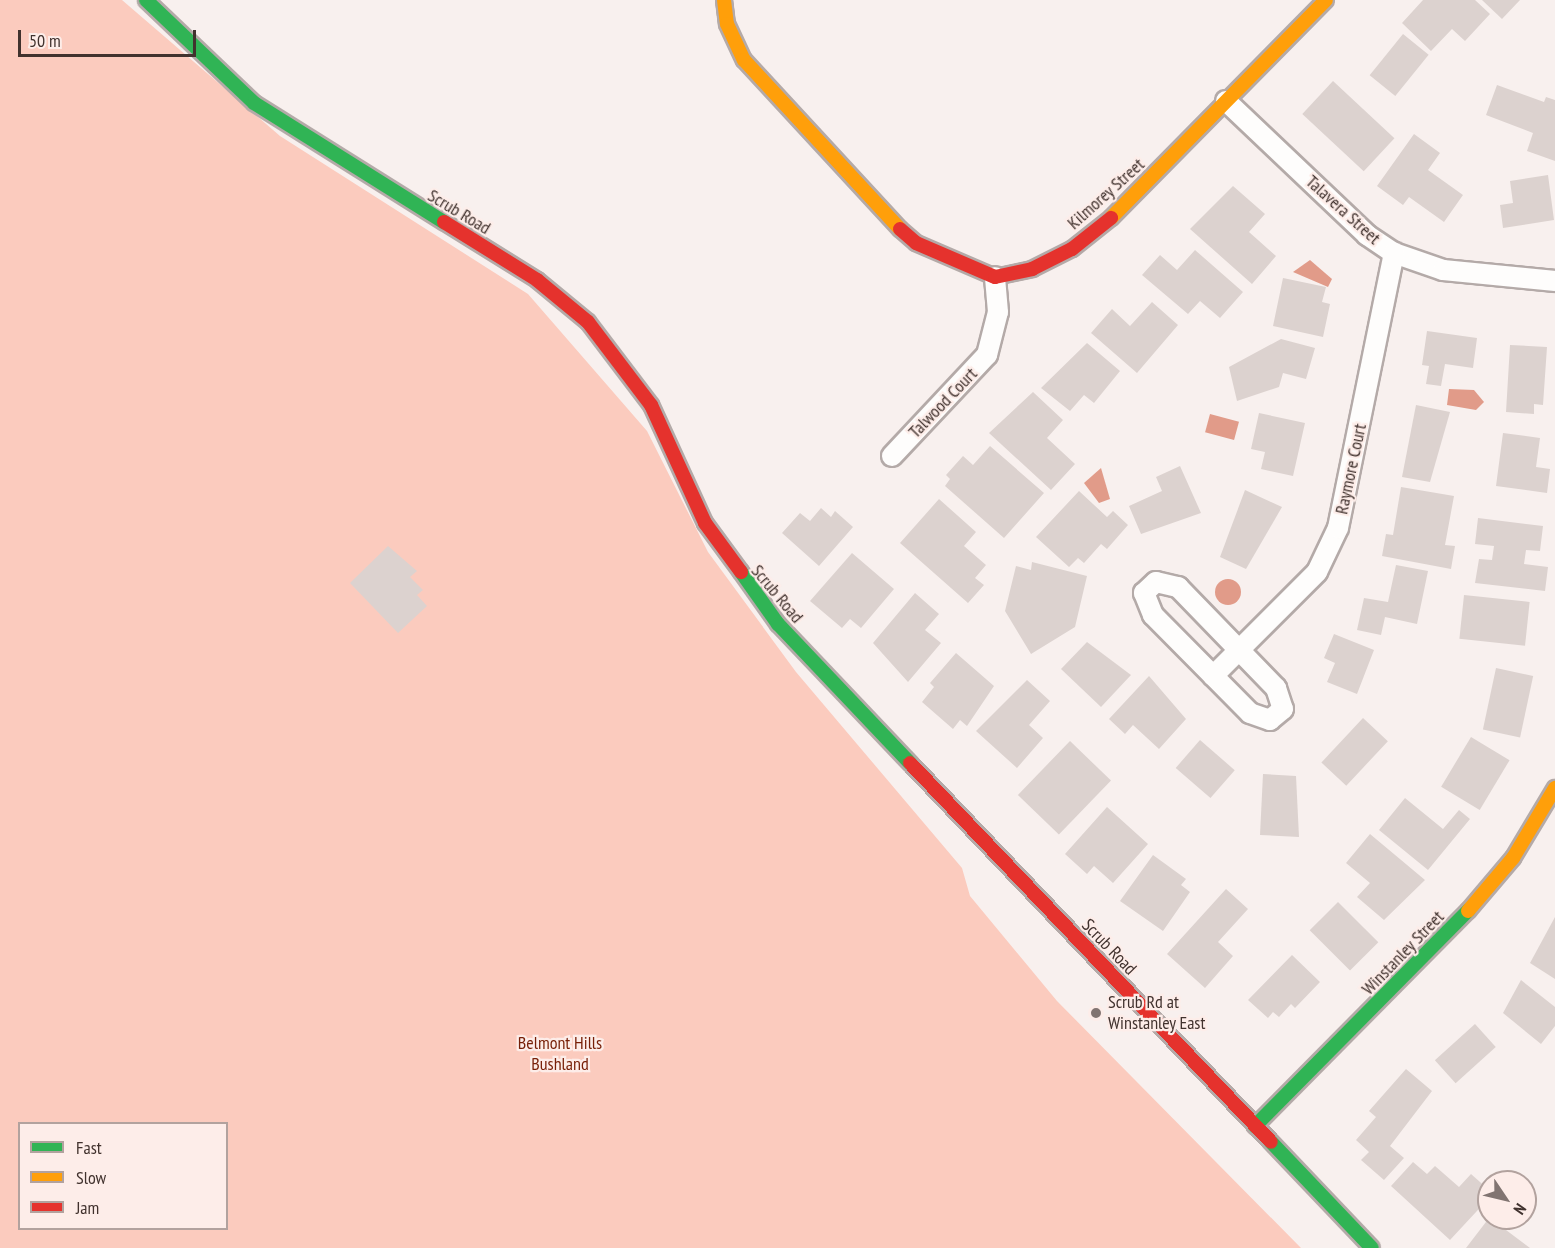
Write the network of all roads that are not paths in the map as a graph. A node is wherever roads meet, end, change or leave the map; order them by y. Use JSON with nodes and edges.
{"nodes":[{"id":1,"x":146,"y":0,"type":"edge"},
{"id":2,"x":724,"y":0,"type":"edge"},
{"id":3,"x":1326,"y":0,"type":"edge"},
{"id":4,"x":1226,"y":101,"type":"junction"},
{"id":5,"x":1394,"y":253,"type":"junction"},
{"id":6,"x":995,"y":276,"type":"junction"},
{"id":7,"x":1555,"y":281,"type":"edge"},
{"id":8,"x":892,"y":456,"type":"dead end"},
{"id":9,"x":1240,"y":651,"type":"junction"},
{"id":10,"x":1213,"y":676,"type":"junction"},
{"id":11,"x":1555,"y":788,"type":"edge"},
{"id":12,"x":1255,"y":1126,"type":"junction"},
{"id":13,"x":1372,"y":1248,"type":"edge"}],
"edges":[{"from":1,"to":12,"type":"main road","name":"Scrub Road"},
{"from":2,"to":6,"type":"main road"},
{"from":3,"to":4,"type":"main road","name":"Kilmorey Street"},
{"from":4,"to":5,"type":"street","name":"Talavera Street"},
{"from":4,"to":6,"type":"main road","name":"Kilmorey Street"},
{"from":5,"to":7,"type":"street","name":"Talavera Street"},
{"from":5,"to":9,"type":"street","name":"Raymore Court"},
{"from":6,"to":8,"type":"street","name":"Talwood Court"},
{"from":9,"to":10,"type":"street","name":"Raymore Court"},
{"from":9,"to":10,"type":"street"},
{"from":9,"to":10,"type":"street"},
{"from":11,"to":12,"type":"main road","name":"Winstanley Street"},
{"from":12,"to":13,"type":"main road","name":"Scrub Road"}]}
